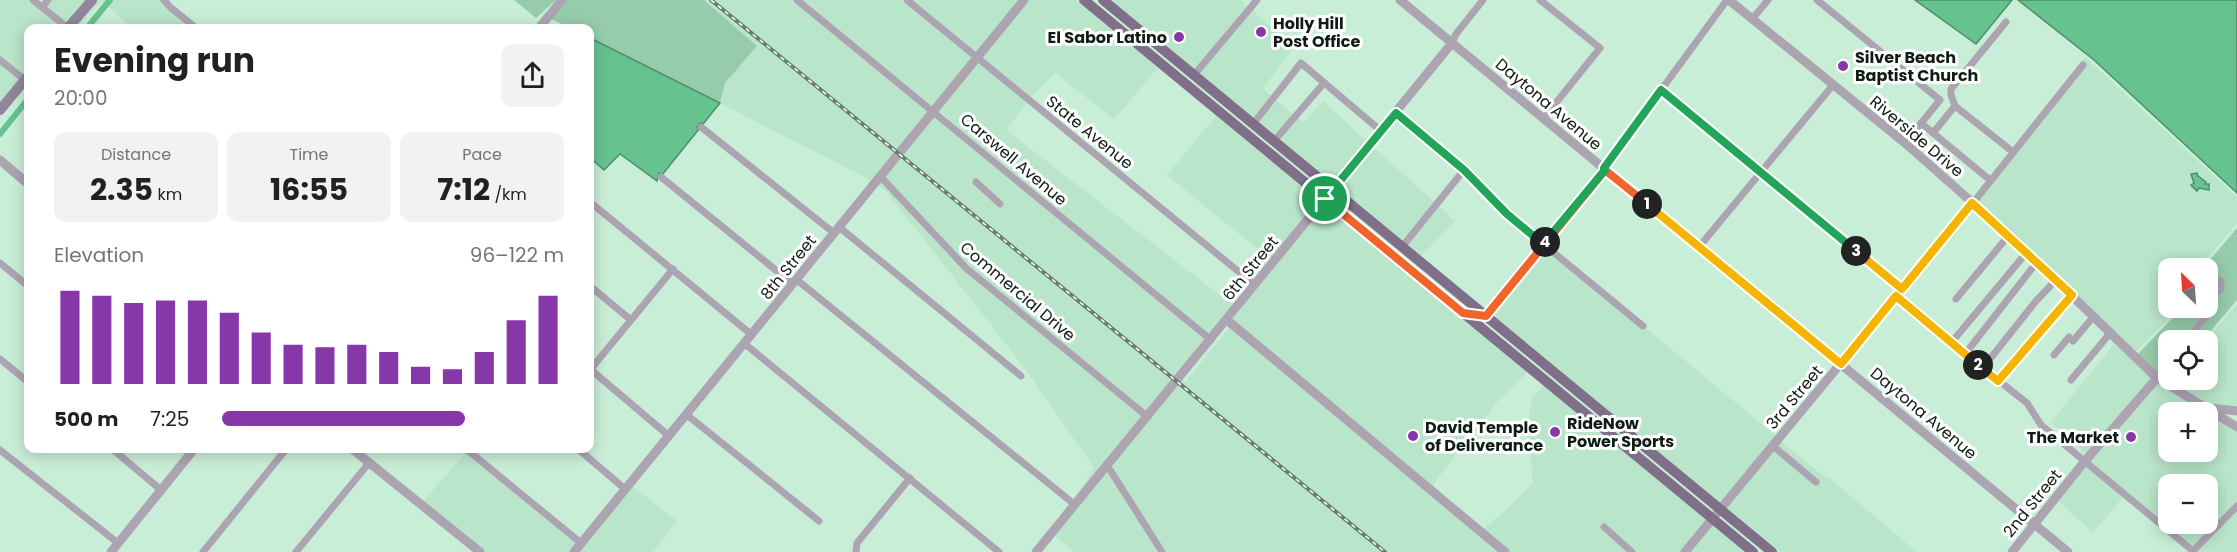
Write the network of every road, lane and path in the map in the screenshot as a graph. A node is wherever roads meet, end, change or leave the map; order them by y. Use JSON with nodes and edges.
{"nodes":[{"id":1,"x":33,"y":0,"type":"edge"},
{"id":2,"x":48,"y":0,"type":"edge"},
{"id":3,"x":92,"y":0,"type":"edge"},
{"id":4,"x":164,"y":0,"type":"edge"},
{"id":5,"x":562,"y":0,"type":"edge"},
{"id":6,"x":797,"y":0,"type":"edge"},
{"id":7,"x":907,"y":0,"type":"edge"},
{"id":8,"x":1024,"y":0,"type":"edge"},
{"id":9,"x":1084,"y":0,"type":"edge"},
{"id":10,"x":1103,"y":0,"type":"edge"},
{"id":11,"x":1257,"y":0,"type":"edge"},
{"id":12,"x":1400,"y":0,"type":"edge"},
{"id":13,"x":1483,"y":0,"type":"edge"},
{"id":14,"x":1540,"y":0,"type":"edge"},
{"id":15,"x":1728,"y":0,"type":"edge"},
{"id":16,"x":1768,"y":0,"type":"edge"},
{"id":17,"x":1816,"y":0,"type":"edge"},
{"id":18,"x":42,"y":7,"type":"junction"},
{"id":19,"x":1753,"y":18,"type":"junction"},
{"id":20,"x":2006,"y":22,"type":"dead end"},
{"id":21,"x":63,"y":24,"type":"edge"},
{"id":22,"x":71,"y":24,"type":"edge"},
{"id":23,"x":191,"y":24,"type":"edge"},
{"id":24,"x":542,"y":24,"type":"edge"},
{"id":25,"x":1452,"y":43,"type":"junction"},
{"id":26,"x":977,"y":57,"type":"junction"},
{"id":27,"x":0,"y":60,"type":"edge"},
{"id":28,"x":2083,"y":64,"type":"dead end"},
{"id":29,"x":1172,"y":73,"type":"junction"},
{"id":30,"x":1194,"y":75,"type":"junction"},
{"id":31,"x":24,"y":76,"type":"edge"},
{"id":32,"x":24,"y":82,"type":"edge"},
{"id":33,"x":1324,"y":83,"type":"junction"},
{"id":34,"x":1833,"y":85,"type":"junction"},
{"id":35,"x":1661,"y":90,"type":"junction"},
{"id":36,"x":1955,"y":106,"type":"junction"},
{"id":37,"x":0,"y":110,"type":"edge"},
{"id":38,"x":933,"y":110,"type":"junction"},
{"id":39,"x":1396,"y":113,"type":"junction"},
{"id":40,"x":1543,"y":118,"type":"junction"},
{"id":41,"x":1921,"y":123,"type":"junction"},
{"id":42,"x":1253,"y":124,"type":"junction"},
{"id":43,"x":701,"y":127,"type":"dead end"},
{"id":44,"x":1381,"y":131,"type":"junction"},
{"id":45,"x":1933,"y":133,"type":"junction"},
{"id":46,"x":1274,"y":141,"type":"junction"},
{"id":47,"x":1905,"y":142,"type":"junction"},
{"id":48,"x":2013,"y":152,"type":"junction"},
{"id":49,"x":1,"y":162,"type":"edge"},
{"id":50,"x":1604,"y":169,"type":"junction"},
{"id":51,"x":1464,"y":170,"type":"junction"},
{"id":52,"x":1761,"y":173,"type":"junction"},
{"id":53,"x":880,"y":176,"type":"junction"},
{"id":54,"x":661,"y":177,"type":"dead end"},
{"id":55,"x":1990,"y":180,"type":"junction"},
{"id":56,"x":24,"y":181,"type":"edge"},
{"id":57,"x":976,"y":182,"type":"dead end"},
{"id":58,"x":1332,"y":189,"type":"junction"},
{"id":59,"x":1325,"y":199,"type":"junction"},
{"id":60,"x":1972,"y":203,"type":"junction"},
{"id":61,"x":1000,"y":204,"type":"dead end"},
{"id":62,"x":594,"y":205,"type":"edge"},
{"id":63,"x":837,"y":230,"type":"junction"},
{"id":64,"x":2009,"y":236,"type":"junction"},
{"id":65,"x":1543,"y":244,"type":"junction"},
{"id":66,"x":1699,"y":246,"type":"junction"},
{"id":67,"x":1402,"y":247,"type":"junction"},
{"id":68,"x":2026,"y":252,"type":"junction"},
{"id":69,"x":2037,"y":262,"type":"junction"},
{"id":70,"x":0,"y":263,"type":"edge"},
{"id":71,"x":673,"y":269,"type":"junction"},
{"id":72,"x":2056,"y":280,"type":"junction"},
{"id":73,"x":795,"y":282,"type":"junction"},
{"id":74,"x":24,"y":283,"type":"edge"},
{"id":75,"x":1256,"y":285,"type":"junction"},
{"id":76,"x":594,"y":289,"type":"edge"},
{"id":77,"x":1899,"y":292,"type":"junction"},
{"id":78,"x":2072,"y":295,"type":"junction"},
{"id":79,"x":1956,"y":299,"type":"dead end"},
{"id":80,"x":1463,"y":313,"type":"junction"},
{"id":81,"x":1486,"y":316,"type":"junction"},
{"id":82,"x":2094,"y":316,"type":"junction"},
{"id":83,"x":2205,"y":318,"type":"edge"},
{"id":84,"x":631,"y":320,"type":"junction"},
{"id":85,"x":1227,"y":320,"type":"junction"},
{"id":86,"x":1479,"y":326,"type":"junction"},
{"id":87,"x":1498,"y":326,"type":"junction"},
{"id":88,"x":1643,"y":327,"type":"dead end"},
{"id":89,"x":2195,"y":330,"type":"edge"},
{"id":90,"x":2111,"y":332,"type":"junction"},
{"id":91,"x":752,"y":335,"type":"junction"},
{"id":92,"x":1211,"y":340,"type":"junction"},
{"id":93,"x":1951,"y":343,"type":"junction"},
{"id":94,"x":745,"y":344,"type":"junction"},
{"id":95,"x":1965,"y":354,"type":"junction"},
{"id":96,"x":2054,"y":355,"type":"dead end"},
{"id":97,"x":0,"y":359,"type":"edge"},
{"id":98,"x":594,"y":364,"type":"edge"},
{"id":99,"x":1841,"y":364,"type":"junction"},
{"id":100,"x":1982,"y":369,"type":"junction"},
{"id":101,"x":594,"y":372,"type":"edge"},
{"id":102,"x":1021,"y":376,"type":"dead end"},
{"id":103,"x":2157,"y":378,"type":"junction"},
{"id":104,"x":24,"y":379,"type":"edge"},
{"id":105,"x":2071,"y":380,"type":"dead end"},
{"id":106,"x":1998,"y":381,"type":"junction"},
{"id":107,"x":2197,"y":402,"type":"edge"},
{"id":108,"x":2218,"y":409,"type":"edge"},
{"id":109,"x":2237,"y":411,"type":"edge"},
{"id":110,"x":687,"y":415,"type":"junction"},
{"id":111,"x":2218,"y":415,"type":"edge"},
{"id":112,"x":1148,"y":417,"type":"junction"},
{"id":113,"x":2237,"y":427,"type":"edge"},
{"id":114,"x":669,"y":436,"type":"junction"},
{"id":115,"x":1773,"y":446,"type":"junction"},
{"id":116,"x":0,"y":450,"type":"edge"},
{"id":117,"x":117,"y":453,"type":"edge"},
{"id":118,"x":191,"y":453,"type":"edge"},
{"id":119,"x":283,"y":453,"type":"edge"},
{"id":120,"x":357,"y":453,"type":"edge"},
{"id":121,"x":471,"y":453,"type":"edge"},
{"id":122,"x":583,"y":453,"type":"edge"},
{"id":123,"x":2085,"y":461,"type":"junction"},
{"id":124,"x":369,"y":463,"type":"junction"},
{"id":125,"x":1107,"y":465,"type":"junction"},
{"id":126,"x":910,"y":478,"type":"junction"},
{"id":127,"x":1816,"y":482,"type":"dead end"},
{"id":128,"x":625,"y":489,"type":"junction"},
{"id":129,"x":161,"y":490,"type":"junction"},
{"id":130,"x":1074,"y":504,"type":"junction"},
{"id":131,"x":2237,"y":506,"type":"edge"},
{"id":132,"x":1720,"y":509,"type":"junction"},
{"id":133,"x":1712,"y":518,"type":"junction"},
{"id":134,"x":819,"y":521,"type":"dead end"},
{"id":135,"x":2035,"y":524,"type":"junction"},
{"id":136,"x":1604,"y":527,"type":"dead end"},
{"id":137,"x":118,"y":543,"type":"junction"},
{"id":138,"x":581,"y":543,"type":"junction"},
{"id":139,"x":856,"y":550,"type":"edge"},
{"id":140,"x":111,"y":552,"type":"edge"},
{"id":141,"x":203,"y":552,"type":"edge"},
{"id":142,"x":296,"y":552,"type":"edge"},
{"id":143,"x":480,"y":552,"type":"edge"},
{"id":144,"x":574,"y":552,"type":"edge"},
{"id":145,"x":999,"y":552,"type":"edge"},
{"id":146,"x":1036,"y":552,"type":"edge"},
{"id":147,"x":1162,"y":552,"type":"edge"},
{"id":148,"x":1505,"y":552,"type":"edge"},
{"id":149,"x":1632,"y":552,"type":"edge"},
{"id":150,"x":1685,"y":552,"type":"edge"},
{"id":151,"x":1753,"y":552,"type":"edge"},
{"id":152,"x":1772,"y":552,"type":"edge"},
{"id":153,"x":2012,"y":552,"type":"edge"},
{"id":154,"x":2068,"y":552,"type":"edge"},
{"id":155,"x":2193,"y":552,"type":"edge"}],
"edges":[{"from":1,"to":18,"type":"street"},
{"from":2,"to":18,"type":"street"},
{"from":3,"to":22,"type":"main road"},
{"from":4,"to":23,"type":"street"},
{"from":5,"to":24,"type":"street"},
{"from":6,"to":38,"type":"street","name":"Carswell Avenue"},
{"from":7,"to":26,"type":"street","name":"State Avenue"},
{"from":8,"to":26,"type":"street","name":"8th Street"},
{"from":9,"to":29,"type":"main road"},
{"from":10,"to":30,"type":"main road"},
{"from":11,"to":30,"type":"street"},
{"from":12,"to":25,"type":"street","name":"Daytona Avenue"},
{"from":13,"to":25,"type":"street","name":"6th Street"},
{"from":14,"to":40,"type":"street"},
{"from":15,"to":19,"type":"street","name":"Riverside Drive"},
{"from":15,"to":35,"type":"street"},
{"from":16,"to":19,"type":"street"},
{"from":17,"to":41,"type":"street"},
{"from":18,"to":21,"type":"street"},
{"from":19,"to":34,"type":"street","name":"Riverside Drive"},
{"from":20,"to":36,"type":"street"},
{"from":25,"to":39,"type":"street","name":"6th Street"},
{"from":25,"to":40,"type":"street","name":"Daytona Avenue"},
{"from":26,"to":38,"type":"street","name":"8th Street"},
{"from":26,"to":75,"type":"street","name":"State Avenue"},
{"from":27,"to":31,"type":"street"},
{"from":28,"to":48,"type":"street","name":"3rd Street"},
{"from":29,"to":30,"type":"main road"},
{"from":29,"to":59,"type":"main road"},
{"from":30,"to":42,"type":"main road"},
{"from":32,"to":37,"type":"main road"},
{"from":33,"to":42,"type":"street"},
{"from":33,"to":44,"type":"street"},
{"from":33,"to":46,"type":"street"},
{"from":34,"to":47,"type":"street","name":"Riverside Drive"},
{"from":34,"to":52,"type":"street"},
{"from":35,"to":50,"type":"street"},
{"from":35,"to":52,"type":"street"},
{"from":36,"to":45,"type":"street"},
{"from":36,"to":48,"type":"street"},
{"from":38,"to":53,"type":"street","name":"8th Street"},
{"from":38,"to":92,"type":"street","name":"Carswell Avenue"},
{"from":39,"to":44,"type":"street","name":"6th Street"},
{"from":39,"to":51,"type":"street"},
{"from":40,"to":50,"type":"street","name":"Daytona Avenue"},
{"from":41,"to":45,"type":"street"},
{"from":41,"to":47,"type":"street"},
{"from":42,"to":46,"type":"main road"},
{"from":43,"to":63,"type":"street"},
{"from":44,"to":58,"type":"street","name":"6th Street"},
{"from":45,"to":55,"type":"street"},
{"from":46,"to":58,"type":"main road"},
{"from":47,"to":60,"type":"street","name":"Riverside Drive"},
{"from":48,"to":55,"type":"street","name":"3rd Street"},
{"from":49,"to":56,"type":"street"},
{"from":50,"to":65,"type":"street"},
{"from":50,"to":66,"type":"street","name":"Daytona Avenue"},
{"from":51,"to":65,"type":"street"},
{"from":51,"to":67,"type":"street"},
{"from":52,"to":66,"type":"street"},
{"from":52,"to":77,"type":"street"},
{"from":53,"to":63,"type":"street","name":"8th Street"},
{"from":53,"to":112,"type":"street","name":"Commercial Drive"},
{"from":54,"to":73,"type":"street"},
{"from":55,"to":60,"type":"street","name":"3rd Street"},
{"from":57,"to":61,"type":"street"},
{"from":58,"to":59,"type":"street","name":"6th Street"},
{"from":58,"to":67,"type":"main road"},
{"from":59,"to":75,"type":"street","name":"6th Street"},
{"from":59,"to":80,"type":"main road"},
{"from":60,"to":64,"type":"street","name":"Riverside Drive"},
{"from":60,"to":77,"type":"street","name":"3rd Street"},
{"from":62,"to":71,"type":"street"},
{"from":63,"to":73,"type":"street","name":"8th Street"},
{"from":63,"to":102,"type":"street"},
{"from":64,"to":68,"type":"street","name":"Riverside Drive"},
{"from":64,"to":79,"type":"street"},
{"from":65,"to":81,"type":"street"},
{"from":65,"to":88,"type":"street"},
{"from":66,"to":99,"type":"street","name":"Daytona Avenue"},
{"from":67,"to":81,"type":"main road"},
{"from":68,"to":69,"type":"street","name":"Riverside Drive"},
{"from":68,"to":93,"type":"street"},
{"from":69,"to":72,"type":"street","name":"Riverside Drive"},
{"from":69,"to":95,"type":"street"},
{"from":70,"to":74,"type":"street"},
{"from":71,"to":84,"type":"street"},
{"from":71,"to":91,"type":"street"},
{"from":72,"to":78,"type":"street","name":"Riverside Drive"},
{"from":72,"to":100,"type":"street"},
{"from":73,"to":91,"type":"street","name":"8th Street"},
{"from":73,"to":130,"type":"street"},
{"from":75,"to":85,"type":"street","name":"6th Street"},
{"from":76,"to":84,"type":"street"},
{"from":77,"to":93,"type":"street"},
{"from":77,"to":99,"type":"street","name":"3rd Street"},
{"from":78,"to":82,"type":"street","name":"Riverside Drive"},
{"from":78,"to":106,"type":"street"},
{"from":80,"to":81,"type":"main road"},
{"from":80,"to":86,"type":"main road"},
{"from":81,"to":87,"type":"main road"},
{"from":82,"to":90,"type":"street","name":"Riverside Drive"},
{"from":82,"to":96,"type":"street"},
{"from":83,"to":89,"type":"street"},
{"from":84,"to":98,"type":"street"},
{"from":85,"to":92,"type":"street","name":"6th Street"},
{"from":85,"to":148,"type":"street"},
{"from":86,"to":87,"type":"main road"},
{"from":86,"to":133,"type":"main road"},
{"from":87,"to":132,"type":"main road"},
{"from":90,"to":103,"type":"street","name":"Riverside Drive"},
{"from":90,"to":105,"type":"street"},
{"from":91,"to":94,"type":"street","name":"8th Street"},
{"from":92,"to":112,"type":"street","name":"6th Street"},
{"from":93,"to":95,"type":"street"},
{"from":94,"to":110,"type":"street","name":"8th Street"},
{"from":94,"to":126,"type":"street"},
{"from":95,"to":100,"type":"street"},
{"from":97,"to":104,"type":"street"},
{"from":99,"to":115,"type":"street","name":"3rd Street"},
{"from":99,"to":135,"type":"street","name":"Daytona Avenue"},
{"from":100,"to":106,"type":"street"},
{"from":101,"to":114,"type":"street"},
{"from":103,"to":107,"type":"street","name":"Riverside Drive"},
{"from":103,"to":123,"type":"street","name":"2nd Street"},
{"from":106,"to":123,"type":"street"},
{"from":108,"to":109,"type":"street"},
{"from":110,"to":114,"type":"street","name":"8th Street"},
{"from":110,"to":134,"type":"street"},
{"from":111,"to":113,"type":"street","name":"Riverside Drive"},
{"from":112,"to":125,"type":"street","name":"6th Street"},
{"from":114,"to":128,"type":"street","name":"8th Street"},
{"from":115,"to":127,"type":"street"},
{"from":115,"to":132,"type":"street","name":"3rd Street"},
{"from":116,"to":137,"type":"street"},
{"from":117,"to":129,"type":"street"},
{"from":118,"to":129,"type":"street"},
{"from":119,"to":141,"type":"street"},
{"from":120,"to":124,"type":"street"},
{"from":121,"to":138,"type":"street"},
{"from":122,"to":128,"type":"street"},
{"from":123,"to":135,"type":"street","name":"2nd Street"},
{"from":123,"to":155,"type":"street"},
{"from":124,"to":142,"type":"street"},
{"from":124,"to":143,"type":"street"},
{"from":125,"to":130,"type":"street","name":"6th Street"},
{"from":125,"to":147,"type":"street"},
{"from":126,"to":139,"type":"street"},
{"from":126,"to":145,"type":"street"},
{"from":128,"to":138,"type":"street","name":"8th Street"},
{"from":129,"to":137,"type":"street"},
{"from":130,"to":146,"type":"street","name":"6th Street"},
{"from":131,"to":155,"type":"street"},
{"from":132,"to":133,"type":"street","name":"3rd Street"},
{"from":132,"to":152,"type":"main road"},
{"from":133,"to":150,"type":"street","name":"3rd Street"},
{"from":133,"to":151,"type":"main road"},
{"from":135,"to":153,"type":"street","name":"2nd Street"},
{"from":135,"to":154,"type":"street","name":"Daytona Avenue"},
{"from":136,"to":149,"type":"street"},
{"from":137,"to":140,"type":"street"},
{"from":138,"to":144,"type":"street","name":"8th Street"}]}
